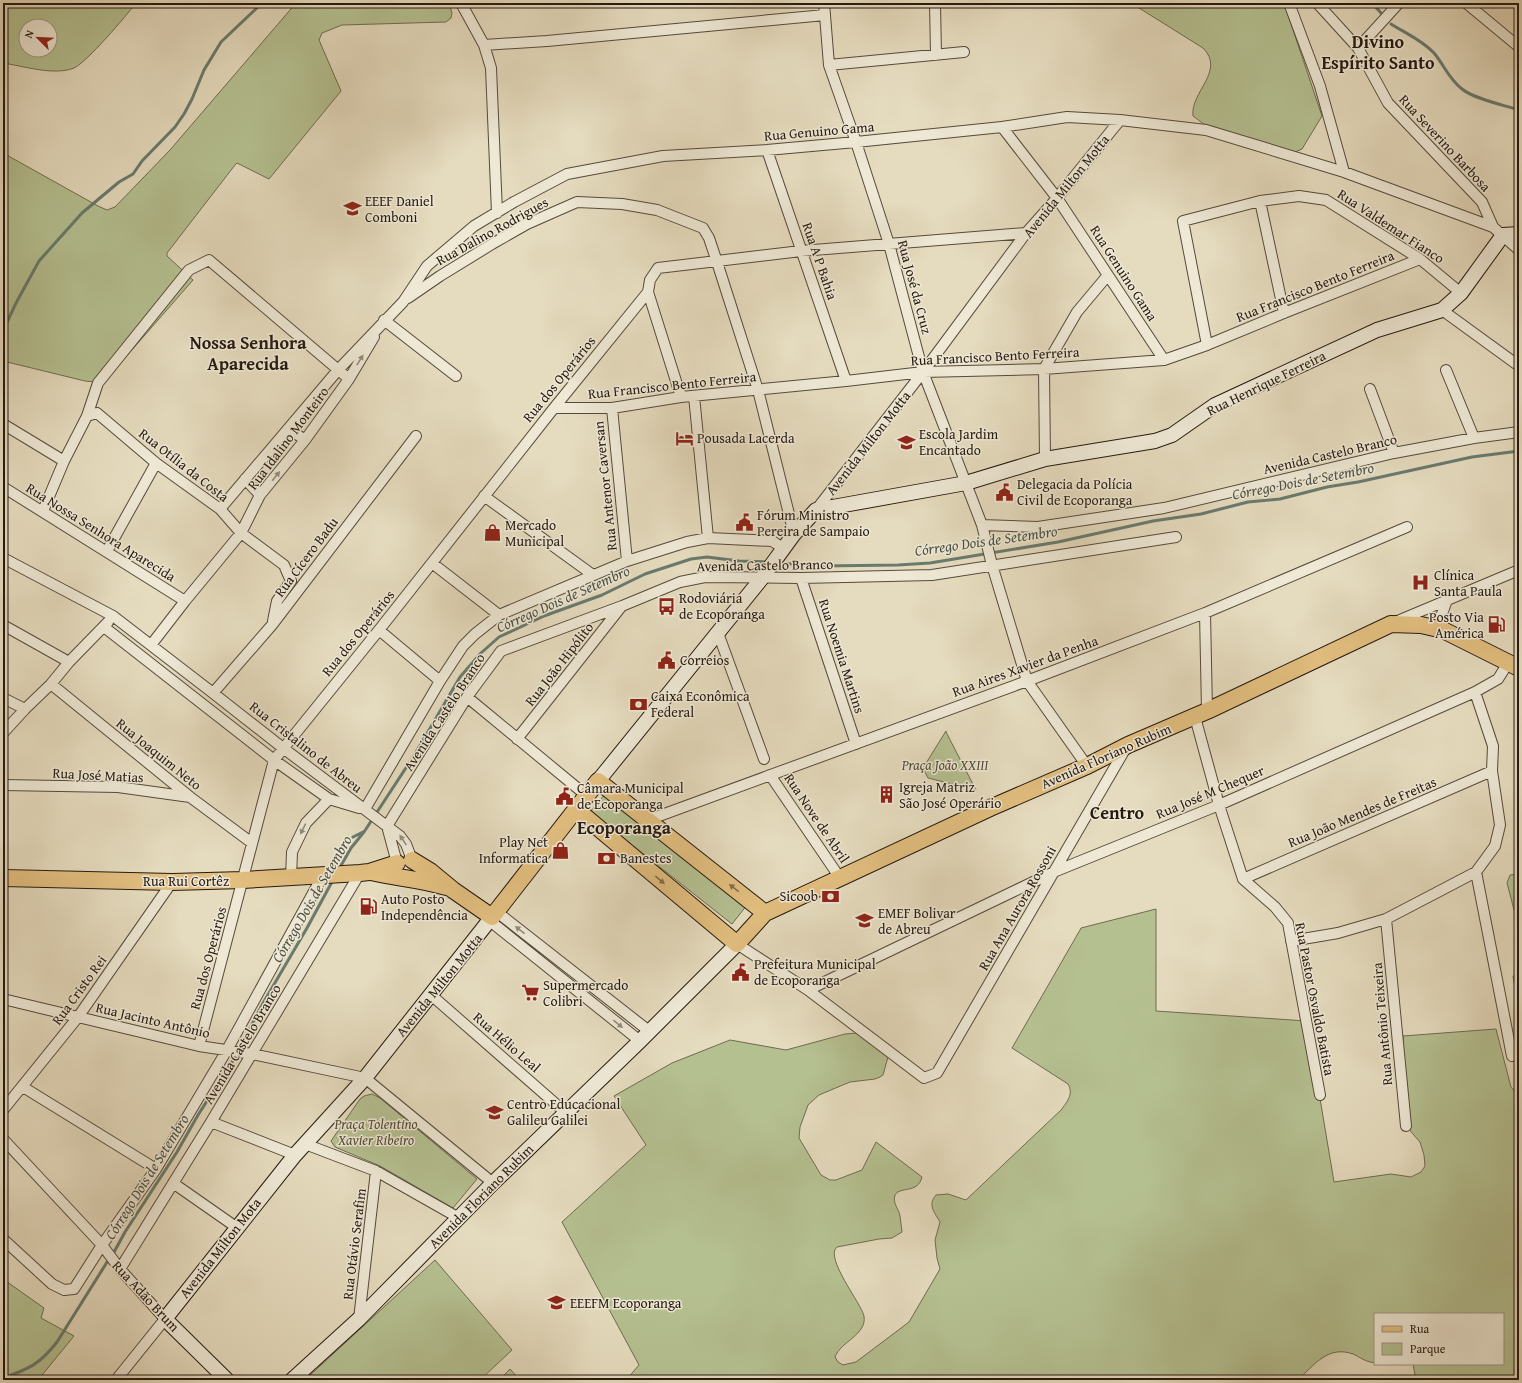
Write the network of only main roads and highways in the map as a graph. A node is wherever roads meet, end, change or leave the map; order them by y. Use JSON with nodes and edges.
{"nodes":[{"id":1,"x":1513,"y":665,"type":"edge"},
{"id":2,"x":576,"y":810,"type":"junction"},
{"id":3,"x":3,"y":878,"type":"edge"},
{"id":4,"x":453,"y":890,"type":"joint"},
{"id":5,"x":765,"y":912,"type":"junction"}],
"edges":[{"from":1,"to":5,"type":"main road","name":"Avenida Floriano Rubim"},
{"from":2,"to":4,"type":"main road","name":"Avenida Milton Motta"},
{"from":5,"to":2,"type":"main road","name":"Avenida Milton Motta","one_way":true},
{"from":2,"to":5,"type":"main road","one_way":true},
{"from":3,"to":4,"type":"main road","name":"Rua Rui Cortêz"}]}
